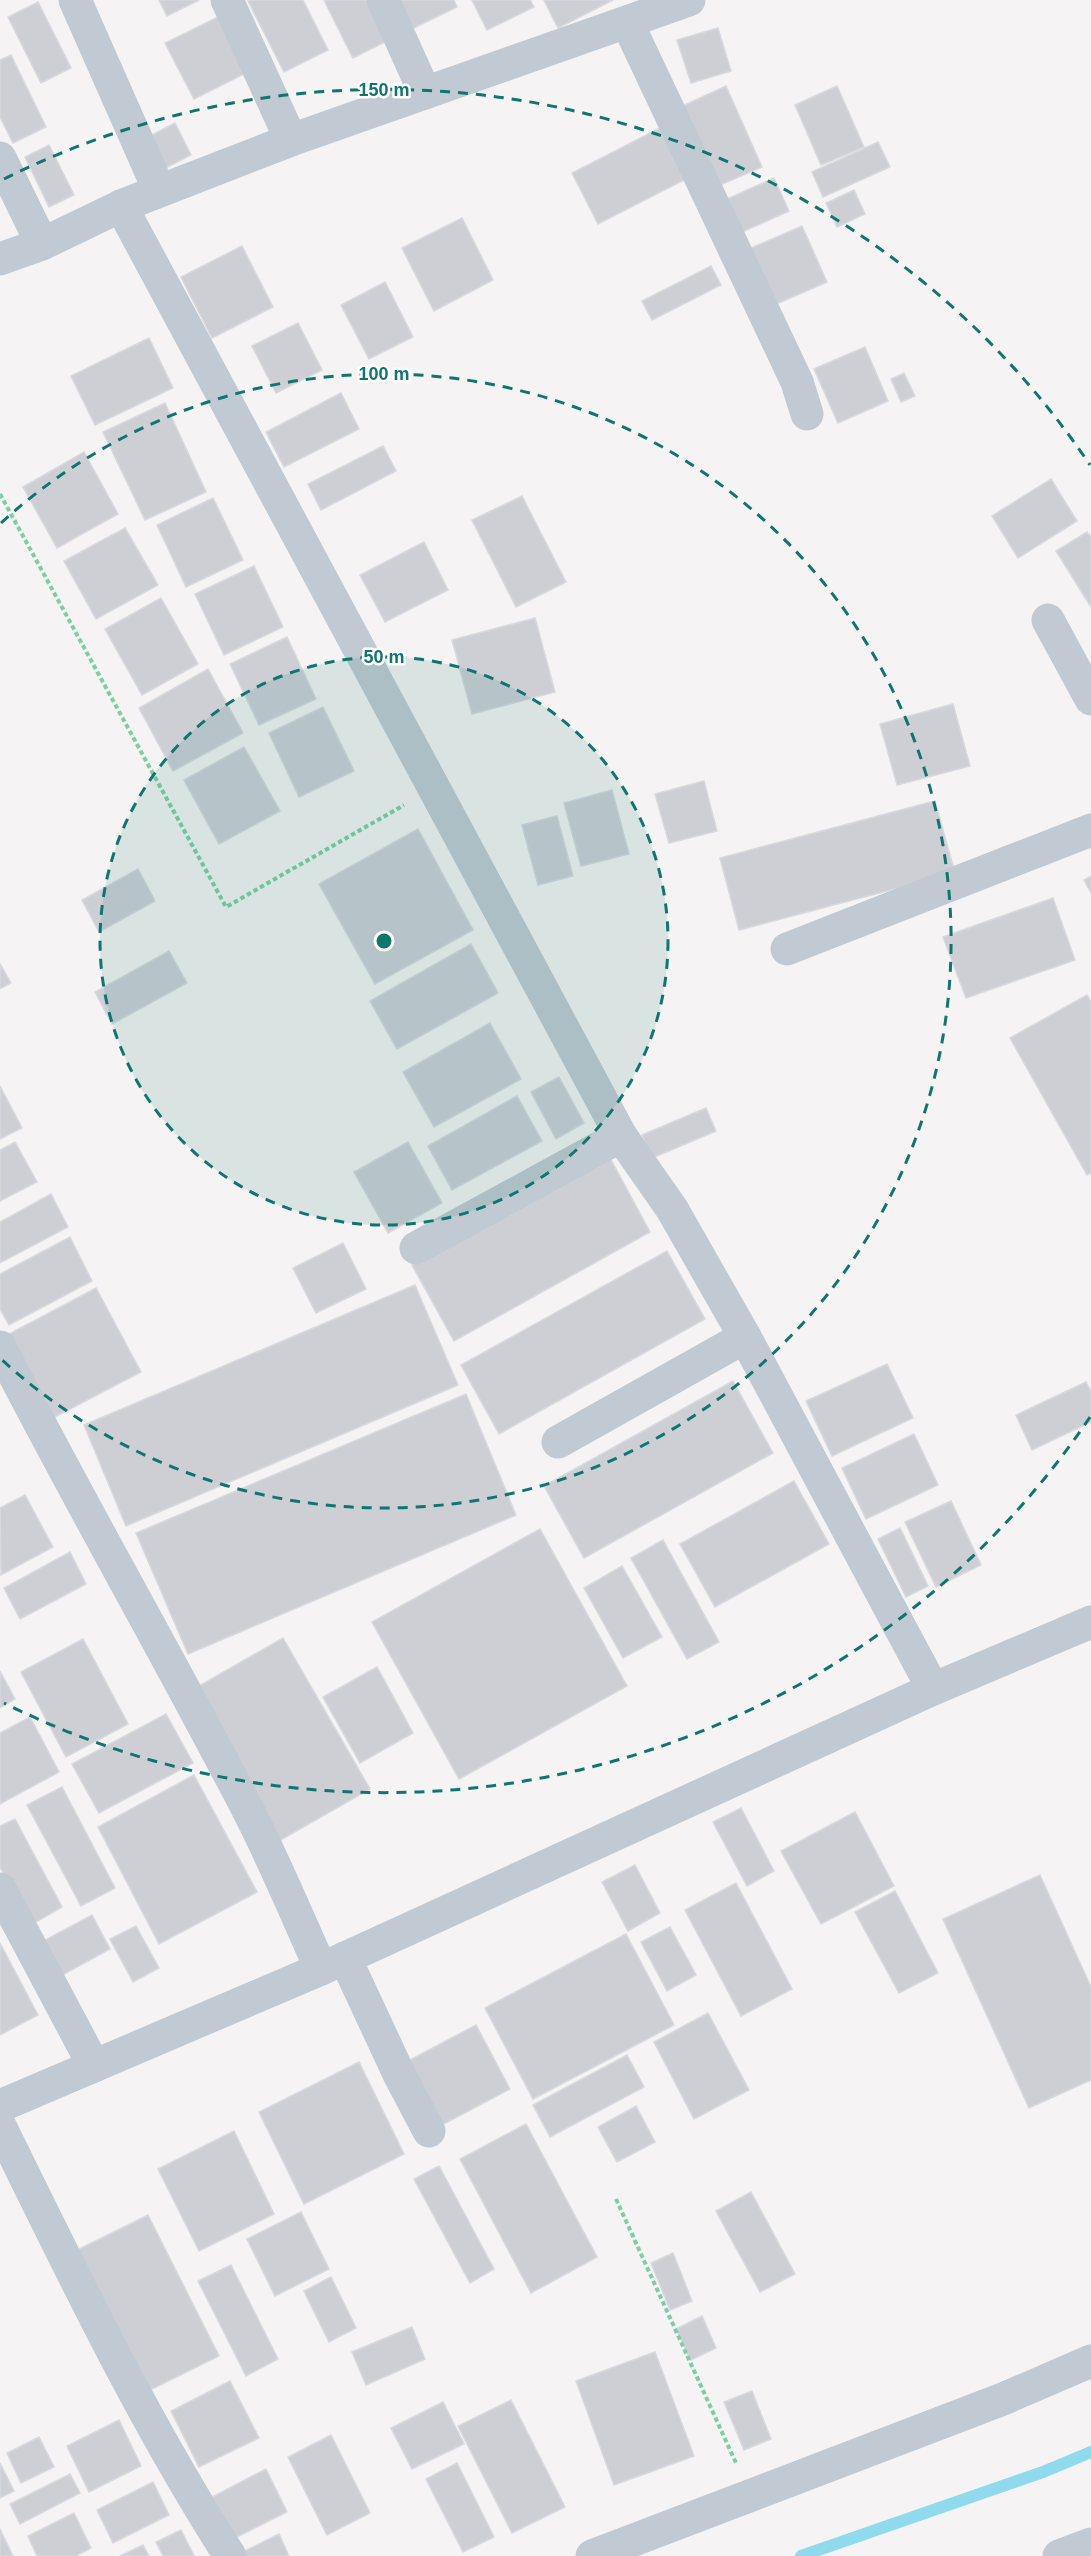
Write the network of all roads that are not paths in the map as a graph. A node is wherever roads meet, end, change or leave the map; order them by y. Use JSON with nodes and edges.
{"nodes":[{"id":1,"x":75,"y":0,"type":"edge"},
{"id":2,"x":227,"y":0,"type":"edge"},
{"id":3,"x":383,"y":0,"type":"edge"},
{"id":4,"x":672,"y":3,"type":"edge"},
{"id":5,"x":627,"y":22,"type":"junction"},
{"id":6,"x":425,"y":93,"type":"junction"},
{"id":7,"x":291,"y":140,"type":"junction"},
{"id":8,"x":0,"y":158,"type":"edge"},
{"id":9,"x":159,"y":190,"type":"junction"},
{"id":10,"x":121,"y":206,"type":"junction"},
{"id":11,"x":42,"y":244,"type":"junction"},
{"id":12,"x":0,"y":259,"type":"edge"},
{"id":13,"x":807,"y":414,"type":"dead end"},
{"id":14,"x":1048,"y":620,"type":"dead end"},
{"id":15,"x":1091,"y":699,"type":"edge"},
{"id":16,"x":1091,"y":830,"type":"edge"},
{"id":17,"x":787,"y":949,"type":"dead end"},
{"id":18,"x":621,"y":1136,"type":"junction"},
{"id":19,"x":416,"y":1248,"type":"dead end"},
{"id":20,"x":745,"y":1337,"type":"junction"},
{"id":21,"x":0,"y":1347,"type":"edge"},
{"id":22,"x":558,"y":1442,"type":"dead end"},
{"id":23,"x":1091,"y":1622,"type":"edge"},
{"id":24,"x":933,"y":1689,"type":"junction"},
{"id":25,"x":0,"y":1889,"type":"edge"},
{"id":26,"x":333,"y":1964,"type":"junction"},
{"id":27,"x":94,"y":2066,"type":"junction"},
{"id":28,"x":0,"y":2106,"type":"edge"},
{"id":29,"x":0,"y":2126,"type":"edge"},
{"id":30,"x":429,"y":2131,"type":"dead end"},
{"id":31,"x":1091,"y":2361,"type":"edge"},
{"id":32,"x":1091,"y":2544,"type":"edge"},
{"id":33,"x":230,"y":2556,"type":"edge"},
{"id":34,"x":592,"y":2556,"type":"edge"},
{"id":35,"x":1059,"y":2556,"type":"edge"}],
"edges":[{"from":1,"to":9,"type":"street"},
{"from":2,"to":7,"type":"street"},
{"from":3,"to":6,"type":"street"},
{"from":4,"to":5,"type":"street"},
{"from":5,"to":6,"type":"street"},
{"from":5,"to":13,"type":"street"},
{"from":6,"to":7,"type":"street"},
{"from":7,"to":9,"type":"street"},
{"from":8,"to":11,"type":"street"},
{"from":9,"to":10,"type":"street"},
{"from":10,"to":11,"type":"street"},
{"from":10,"to":18,"type":"street"},
{"from":11,"to":12,"type":"street"},
{"from":14,"to":15,"type":"street"},
{"from":16,"to":17,"type":"street"},
{"from":18,"to":19,"type":"street"},
{"from":18,"to":20,"type":"street"},
{"from":20,"to":22,"type":"street"},
{"from":20,"to":24,"type":"street"},
{"from":21,"to":26,"type":"street"},
{"from":23,"to":24,"type":"street"},
{"from":24,"to":26,"type":"street"},
{"from":25,"to":27,"type":"street"},
{"from":26,"to":27,"type":"street"},
{"from":26,"to":30,"type":"street"},
{"from":27,"to":28,"type":"street"},
{"from":29,"to":33,"type":"street"},
{"from":31,"to":34,"type":"street"},
{"from":32,"to":35,"type":"street"}]}
